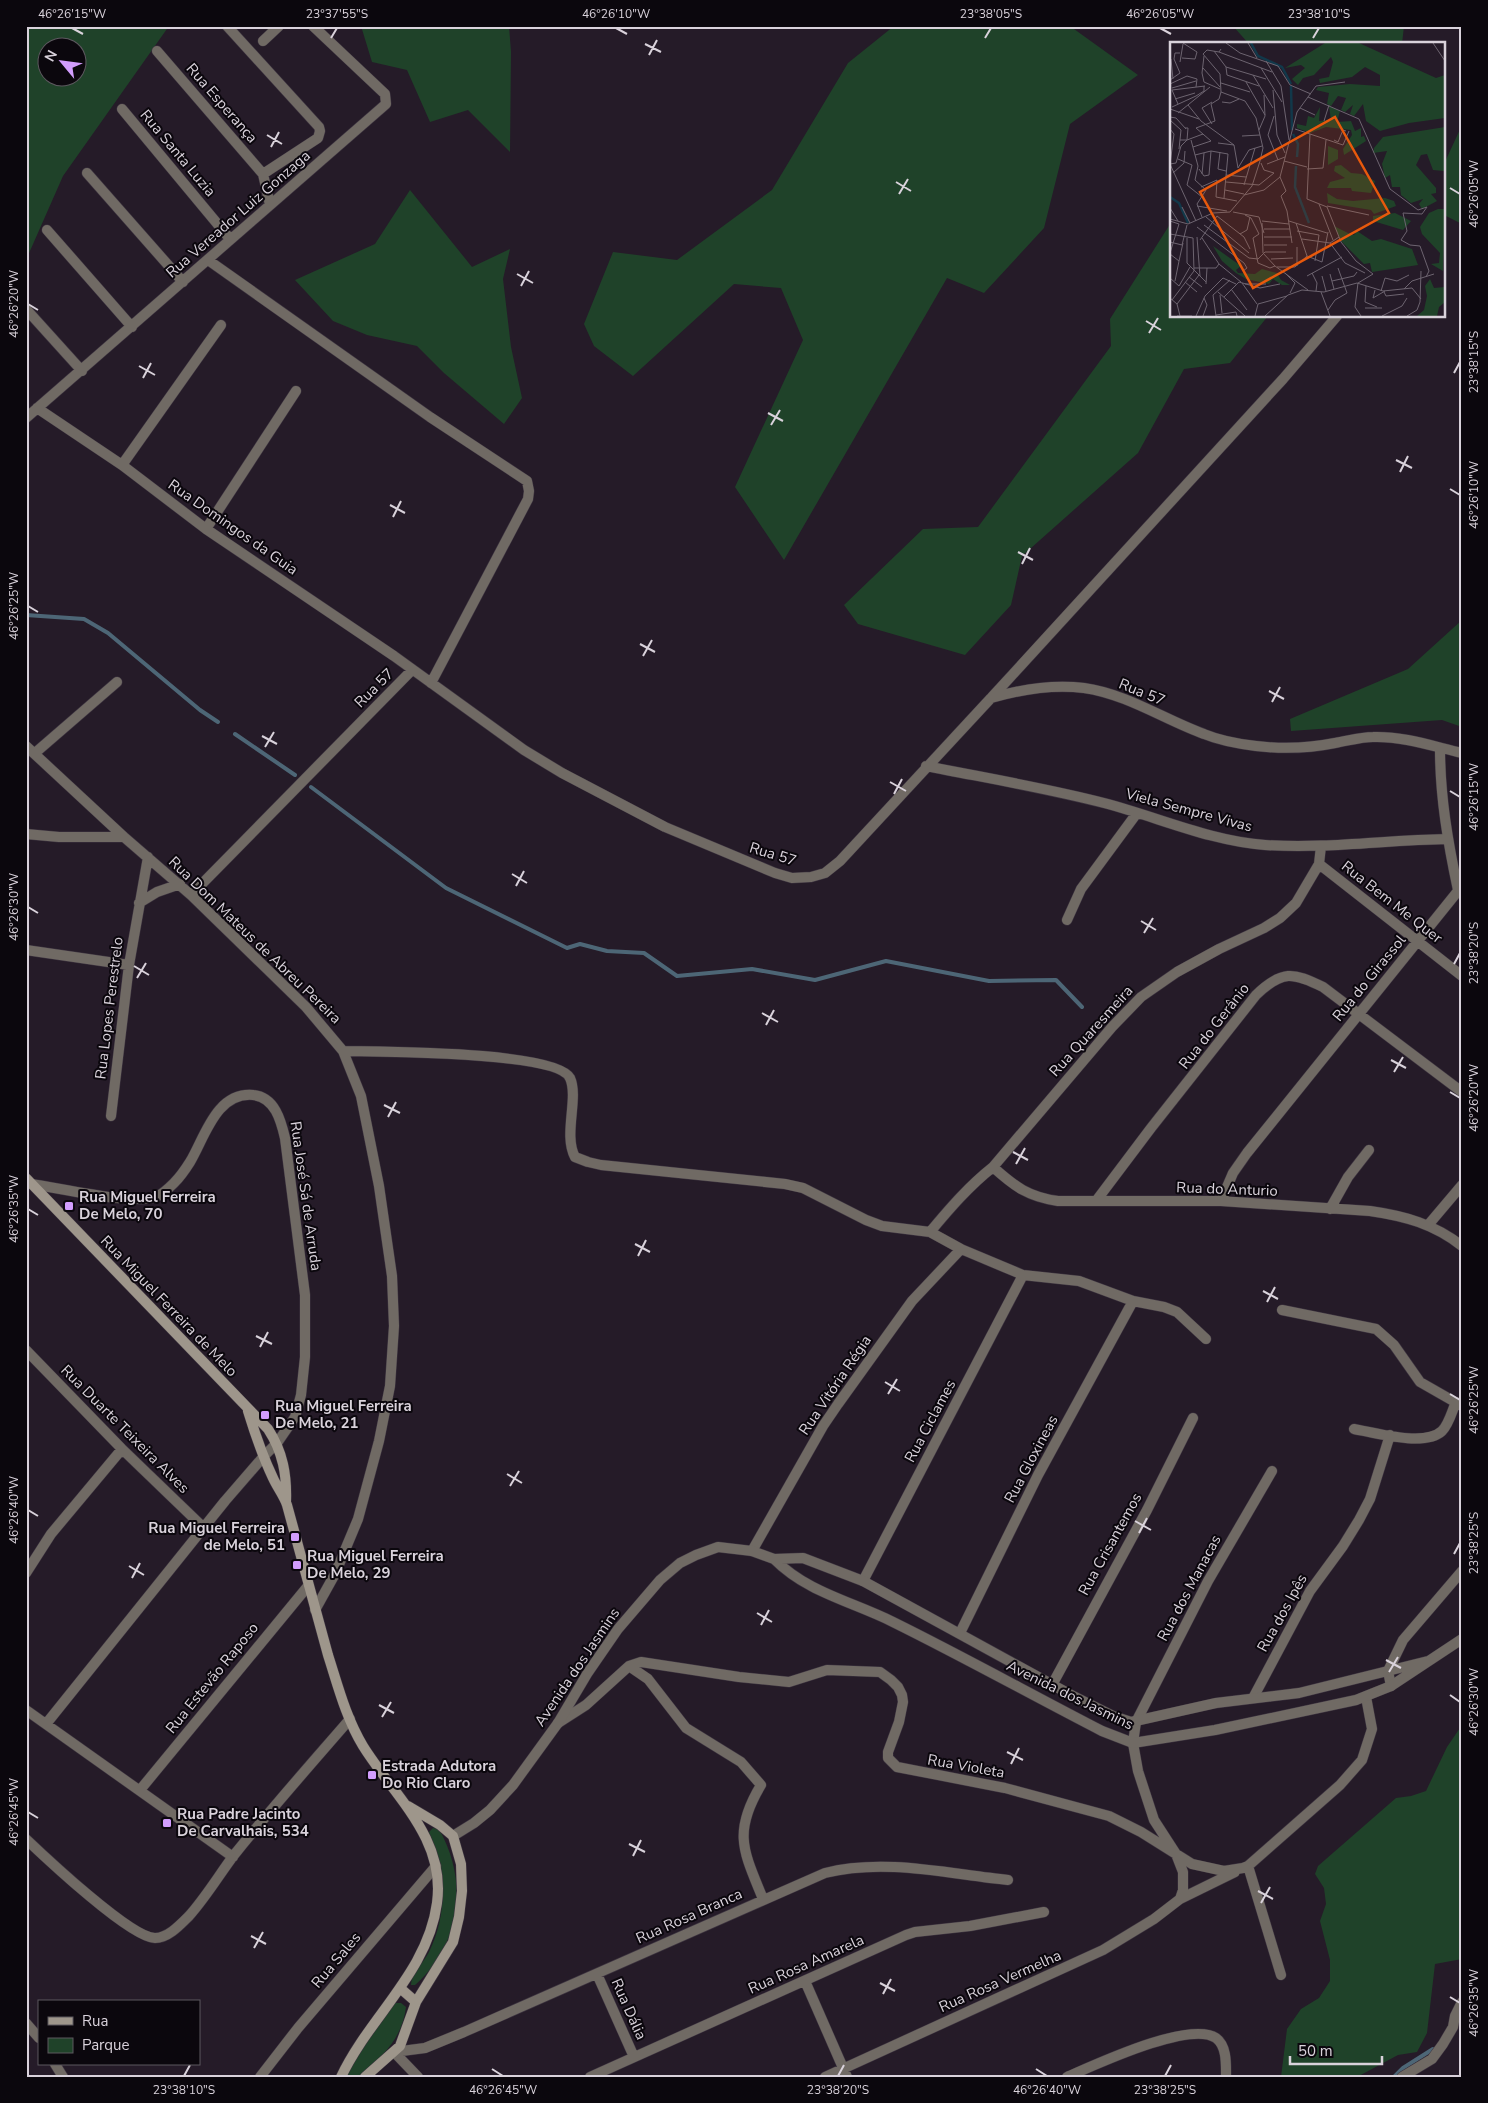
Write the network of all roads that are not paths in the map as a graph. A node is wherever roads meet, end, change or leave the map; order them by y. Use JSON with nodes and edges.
{"nodes":[{"id":1,"x":227,"y":26,"type":"edge"},
{"id":2,"x":279,"y":26,"type":"edge"},
{"id":3,"x":313,"y":26,"type":"edge"},
{"id":4,"x":263,"y":41,"type":"dead end"},
{"id":5,"x":157,"y":51,"type":"dead end"},
{"id":6,"x":122,"y":109,"type":"dead end"},
{"id":7,"x":86,"y":172,"type":"dead end"},
{"id":8,"x":263,"y":174,"type":"junction"},
{"id":9,"x":270,"y":205,"type":"junction"},
{"id":10,"x":47,"y":230,"type":"dead end"},
{"id":11,"x":230,"y":239,"type":"junction"},
{"id":12,"x":208,"y":260,"type":"junction"},
{"id":13,"x":183,"y":282,"type":"junction"},
{"id":14,"x":26,"y":310,"type":"edge"},
{"id":15,"x":1334,"y":318,"type":"edge"},
{"id":16,"x":221,"y":325,"type":"dead end"},
{"id":17,"x":132,"y":327,"type":"junction"},
{"id":18,"x":82,"y":371,"type":"junction"},
{"id":19,"x":296,"y":391,"type":"dead end"},
{"id":20,"x":37,"y":408,"type":"junction"},
{"id":21,"x":26,"y":418,"type":"edge"},
{"id":22,"x":122,"y":465,"type":"junction"},
{"id":23,"x":206,"y":529,"type":"junction"},
{"id":24,"x":412,"y":670,"type":"junction"},
{"id":25,"x":117,"y":682,"type":"dead end"},
{"id":26,"x":432,"y":683,"type":"junction"},
{"id":27,"x":991,"y":698,"type":"junction"},
{"id":28,"x":26,"y":746,"type":"edge"},
{"id":29,"x":1440,"y":748,"type":"junction"},
{"id":30,"x":35,"y":753,"type":"junction"},
{"id":31,"x":1462,"y":753,"type":"edge"},
{"id":32,"x":926,"y":766,"type":"junction"},
{"id":33,"x":1137,"y":813,"type":"junction"},
{"id":34,"x":26,"y":834,"type":"edge"},
{"id":35,"x":124,"y":837,"type":"junction"},
{"id":36,"x":1447,"y":838,"type":"junction"},
{"id":37,"x":1321,"y":846,"type":"junction"},
{"id":38,"x":148,"y":857,"type":"junction"},
{"id":39,"x":1319,"y":864,"type":"junction"},
{"id":40,"x":180,"y":884,"type":"junction"},
{"id":41,"x":1460,"y":888,"type":"edge"},
{"id":42,"x":191,"y":894,"type":"junction"},
{"id":43,"x":139,"y":903,"type":"junction"},
{"id":44,"x":1067,"y":920,"type":"dead end"},
{"id":45,"x":1418,"y":940,"type":"junction"},
{"id":46,"x":26,"y":950,"type":"edge"},
{"id":47,"x":129,"y":965,"type":"junction"},
{"id":48,"x":1462,"y":976,"type":"edge"},
{"id":49,"x":1360,"y":1014,"type":"junction"},
{"id":50,"x":343,"y":1052,"type":"junction"},
{"id":51,"x":1462,"y":1092,"type":"edge"},
{"id":52,"x":111,"y":1116,"type":"dead end"},
{"id":53,"x":1369,"y":1150,"type":"dead end"},
{"id":54,"x":993,"y":1167,"type":"junction"},
{"id":55,"x":29,"y":1181,"type":"edge"},
{"id":56,"x":1462,"y":1185,"type":"edge"},
{"id":57,"x":1096,"y":1201,"type":"junction"},
{"id":58,"x":1221,"y":1201,"type":"junction"},
{"id":59,"x":1330,"y":1209,"type":"junction"},
{"id":60,"x":1429,"y":1224,"type":"junction"},
{"id":61,"x":930,"y":1232,"type":"junction"},
{"id":62,"x":1462,"y":1246,"type":"edge"},
{"id":63,"x":961,"y":1249,"type":"junction"},
{"id":64,"x":1023,"y":1275,"type":"junction"},
{"id":65,"x":1133,"y":1301,"type":"junction"},
{"id":66,"x":1282,"y":1310,"type":"dead end"},
{"id":67,"x":1206,"y":1339,"type":"dead end"},
{"id":68,"x":26,"y":1350,"type":"edge"},
{"id":69,"x":1459,"y":1404,"type":"edge"},
{"id":70,"x":248,"y":1411,"type":"junction"},
{"id":71,"x":1193,"y":1418,"type":"dead end"},
{"id":72,"x":1354,"y":1429,"type":"dead end"},
{"id":73,"x":1390,"y":1435,"type":"junction"},
{"id":74,"x":277,"y":1443,"type":"junction"},
{"id":75,"x":122,"y":1449,"type":"junction"},
{"id":76,"x":264,"y":1456,"type":"junction"},
{"id":77,"x":1272,"y":1471,"type":"dead end"},
{"id":78,"x":286,"y":1502,"type":"junction"},
{"id":79,"x":204,"y":1528,"type":"junction"},
{"id":80,"x":752,"y":1552,"type":"junction"},
{"id":81,"x":774,"y":1559,"type":"junction"},
{"id":82,"x":1462,"y":1571,"type":"edge"},
{"id":83,"x":26,"y":1573,"type":"edge"},
{"id":84,"x":863,"y":1581,"type":"junction"},
{"id":85,"x":308,"y":1586,"type":"junction"},
{"id":86,"x":315,"y":1610,"type":"junction"},
{"id":87,"x":960,"y":1634,"type":"junction"},
{"id":88,"x":1462,"y":1639,"type":"edge"},
{"id":89,"x":1428,"y":1661,"type":"junction"},
{"id":90,"x":629,"y":1666,"type":"junction"},
{"id":91,"x":1388,"y":1671,"type":"junction"},
{"id":92,"x":1052,"y":1685,"type":"junction"},
{"id":93,"x":1391,"y":1686,"type":"junction"},
{"id":94,"x":1366,"y":1697,"type":"junction"},
{"id":95,"x":1253,"y":1698,"type":"junction"},
{"id":96,"x":26,"y":1710,"type":"edge"},
{"id":97,"x":350,"y":1720,"type":"junction"},
{"id":98,"x":1136,"y":1722,"type":"junction"},
{"id":99,"x":558,"y":1723,"type":"junction"},
{"id":100,"x":46,"y":1724,"type":"junction"},
{"id":101,"x":1134,"y":1743,"type":"junction"},
{"id":102,"x":140,"y":1790,"type":"junction"},
{"id":103,"x":408,"y":1806,"type":"junction"},
{"id":104,"x":453,"y":1836,"type":"junction"},
{"id":105,"x":26,"y":1839,"type":"edge"},
{"id":106,"x":1176,"y":1854,"type":"junction"},
{"id":107,"x":233,"y":1857,"type":"junction"},
{"id":108,"x":436,"y":1866,"type":"junction"},
{"id":109,"x":1246,"y":1867,"type":"junction"},
{"id":110,"x":1008,"y":1880,"type":"dead end"},
{"id":111,"x":763,"y":1899,"type":"junction"},
{"id":112,"x":1180,"y":1899,"type":"junction"},
{"id":113,"x":1044,"y":1912,"type":"dead end"},
{"id":114,"x":597,"y":1974,"type":"junction"},
{"id":115,"x":1281,"y":1975,"type":"dead end"},
{"id":116,"x":805,"y":1981,"type":"junction"},
{"id":117,"x":400,"y":1988,"type":"junction"},
{"id":118,"x":416,"y":2002,"type":"junction"},
{"id":119,"x":1462,"y":2002,"type":"edge"},
{"id":120,"x":1458,"y":2019,"type":"edge"},
{"id":121,"x":26,"y":2023,"type":"edge"},
{"id":122,"x":38,"y":2037,"type":"edge"},
{"id":123,"x":394,"y":2052,"type":"junction"},
{"id":124,"x":634,"y":2057,"type":"junction"},
{"id":125,"x":845,"y":2072,"type":"edge"},
{"id":126,"x":260,"y":2077,"type":"edge"},
{"id":127,"x":341,"y":2077,"type":"edge"},
{"id":128,"x":365,"y":2077,"type":"edge"},
{"id":129,"x":418,"y":2077,"type":"edge"},
{"id":130,"x":590,"y":2077,"type":"edge"},
{"id":131,"x":825,"y":2077,"type":"edge"},
{"id":132,"x":1067,"y":2077,"type":"edge"},
{"id":133,"x":1226,"y":2077,"type":"edge"},
{"id":134,"x":1402,"y":2077,"type":"edge"}],
"edges":[{"from":1,"to":8,"type":"street"},
{"from":2,"to":4,"type":"street"},
{"from":3,"to":9,"type":"street","name":"Rua Vereador Luiz Gonzaga"},
{"from":5,"to":8,"type":"street","name":"Rua Esperança"},
{"from":6,"to":11,"type":"street","name":"Rua Santa Luzia"},
{"from":7,"to":13,"type":"street"},
{"from":8,"to":9,"type":"street","name":"Rua Esperança"},
{"from":9,"to":11,"type":"street","name":"Rua Vereador Luiz Gonzaga"},
{"from":10,"to":17,"type":"street"},
{"from":11,"to":12,"type":"street","name":"Rua Vereador Luiz Gonzaga"},
{"from":12,"to":13,"type":"street","name":"Rua Vereador Luiz Gonzaga"},
{"from":12,"to":26,"type":"street"},
{"from":13,"to":17,"type":"street","name":"Rua Vereador Luiz Gonzaga"},
{"from":14,"to":18,"type":"street"},
{"from":15,"to":27,"type":"street"},
{"from":16,"to":22,"type":"street"},
{"from":17,"to":18,"type":"street","name":"Rua Vereador Luiz Gonzaga"},
{"from":18,"to":20,"type":"street","name":"Rua Vereador Luiz Gonzaga"},
{"from":19,"to":23,"type":"street"},
{"from":20,"to":21,"type":"street","name":"Rua Vereador Luiz Gonzaga"},
{"from":20,"to":22,"type":"street","name":"Rua Domingos da Guia"},
{"from":22,"to":23,"type":"street","name":"Rua Domingos da Guia"},
{"from":23,"to":24,"type":"street","name":"Rua Domingos da Guia"},
{"from":24,"to":26,"type":"street","name":"Rua 57"},
{"from":24,"to":42,"type":"street","name":"Rua 57"},
{"from":25,"to":30,"type":"street"},
{"from":26,"to":32,"type":"street","name":"Rua 57"},
{"from":27,"to":29,"type":"street","name":"Rua 57"},
{"from":27,"to":32,"type":"street","name":"Rua 57"},
{"from":28,"to":30,"type":"street","name":"Rua Dom Mateus de Abreu Pereira"},
{"from":29,"to":31,"type":"street","name":"Rua 57"},
{"from":29,"to":36,"type":"street","name":"Rua do Girassol"},
{"from":30,"to":35,"type":"street","name":"Rua Dom Mateus de Abreu Pereira"},
{"from":32,"to":33,"type":"street","name":"Viela Sempre Vivas"},
{"from":33,"to":37,"type":"street","name":"Viela Sempre Vivas"},
{"from":33,"to":44,"type":"street"},
{"from":34,"to":35,"type":"street"},
{"from":35,"to":38,"type":"street","name":"Rua Dom Mateus de Abreu Pereira"},
{"from":36,"to":37,"type":"street","name":"Viela Sempre Vivas"},
{"from":36,"to":41,"type":"street","name":"Rua do Girassol"},
{"from":37,"to":39,"type":"street","name":"Rua Bem Me Quer"},
{"from":38,"to":40,"type":"street","name":"Rua Dom Mateus de Abreu Pereira"},
{"from":38,"to":43,"type":"street","name":"Rua Lopes Perestrelo"},
{"from":39,"to":45,"type":"street","name":"Rua Bem Me Quer"},
{"from":39,"to":54,"type":"street","name":"Rua Quaresmeira"},
{"from":40,"to":42,"type":"street","name":"Rua Dom Mateus de Abreu Pereira"},
{"from":40,"to":43,"type":"street"},
{"from":41,"to":45,"type":"street","name":"Rua do Girassol"},
{"from":42,"to":50,"type":"street","name":"Rua Dom Mateus de Abreu Pereira"},
{"from":43,"to":47,"type":"street","name":"Rua Lopes Perestrelo"},
{"from":45,"to":48,"type":"street","name":"Rua Bem Me Quer"},
{"from":45,"to":49,"type":"street","name":"Rua do Girassol"},
{"from":46,"to":47,"type":"street"},
{"from":47,"to":52,"type":"street","name":"Rua Lopes Perestrelo"},
{"from":49,"to":51,"type":"street","name":"Rua do Gerânio"},
{"from":49,"to":57,"type":"street","name":"Rua do Gerânio"},
{"from":49,"to":58,"type":"street","name":"Rua do Girassol"},
{"from":50,"to":61,"type":"street"},
{"from":50,"to":86,"type":"street","name":"Rua Dom Mateus de Abreu Pereira"},
{"from":53,"to":59,"type":"street"},
{"from":54,"to":57,"type":"street","name":"Rua do Anturio"},
{"from":54,"to":61,"type":"street","name":"Rua Quaresmeira"},
{"from":55,"to":70,"type":"main road","name":"Rua Miguel Ferreira de Melo"},
{"from":55,"to":74,"type":"street","name":"Rua José Sá de Arruda"},
{"from":56,"to":60,"type":"street"},
{"from":57,"to":58,"type":"street","name":"Rua do Anturio"},
{"from":58,"to":59,"type":"street","name":"Rua do Anturio"},
{"from":59,"to":60,"type":"street","name":"Rua do Anturio"},
{"from":60,"to":62,"type":"street","name":"Rua do Anturio"},
{"from":61,"to":63,"type":"street"},
{"from":63,"to":64,"type":"street"},
{"from":63,"to":80,"type":"street","name":"Rua Vitória Régia"},
{"from":64,"to":65,"type":"street"},
{"from":64,"to":84,"type":"street","name":"Rua Ciclames"},
{"from":65,"to":67,"type":"street"},
{"from":65,"to":87,"type":"street","name":"Rua Gloxineas"},
{"from":66,"to":69,"type":"street"},
{"from":68,"to":75,"type":"street","name":"Rua Duarte Teixeira Alves"},
{"from":69,"to":73,"type":"street"},
{"from":70,"to":74,"type":"main road","name":"Rua Miguel Ferreira de Melo"},
{"from":70,"to":76,"type":"main road","name":"Rua Miguel Ferreira de Melo"},
{"from":71,"to":92,"type":"street","name":"Rua Crisantemos"},
{"from":72,"to":73,"type":"street"},
{"from":73,"to":95,"type":"street","name":"Rua dos Ipês"},
{"from":74,"to":76,"type":"street","name":"Rua José Sá de Arruda"},
{"from":74,"to":78,"type":"main road","name":"Rua Miguel Ferreira de Melo"},
{"from":75,"to":79,"type":"street","name":"Rua Duarte Teixeira Alves"},
{"from":75,"to":83,"type":"street"},
{"from":76,"to":78,"type":"main road","name":"Rua Miguel Ferreira de Melo"},
{"from":76,"to":79,"type":"street","name":"Rua José Sá de Arruda"},
{"from":77,"to":98,"type":"street","name":"Rua dos Manacas"},
{"from":78,"to":85,"type":"main road","name":"Rua Miguel Ferreira de Melo"},
{"from":79,"to":100,"type":"street","name":"Rua José Sá de Arruda"},
{"from":80,"to":81,"type":"street","name":"Avenida dos Jasmins"},
{"from":80,"to":99,"type":"street","name":"Avenida dos Jasmins"},
{"from":81,"to":84,"type":"street","name":"Avenida dos Jasmins"},
{"from":81,"to":101,"type":"street","name":"Avenida dos Jasmins"},
{"from":82,"to":91,"type":"street"},
{"from":84,"to":87,"type":"street","name":"Avenida dos Jasmins"},
{"from":85,"to":86,"type":"main road","name":"Rua Miguel Ferreira de Melo"},
{"from":85,"to":102,"type":"street","name":"Rua Estevão Raposo"},
{"from":86,"to":97,"type":"main road","name":"Rua Miguel Ferreira de Melo"},
{"from":87,"to":92,"type":"street","name":"Avenida dos Jasmins"},
{"from":88,"to":89,"type":"street","name":"Avenida dos Jasmins"},
{"from":89,"to":91,"type":"street","name":"Avenida dos Jasmins"},
{"from":89,"to":93,"type":"street","name":"Avenida dos Jasmins"},
{"from":90,"to":99,"type":"street"},
{"from":90,"to":106,"type":"street","name":"Rua Violeta"},
{"from":90,"to":111,"type":"street"},
{"from":91,"to":93,"type":"street"},
{"from":91,"to":95,"type":"street","name":"Avenida dos Jasmins"},
{"from":92,"to":98,"type":"street","name":"Avenida dos Jasmins"},
{"from":93,"to":94,"type":"street","name":"Avenida dos Jasmins"},
{"from":94,"to":101,"type":"street","name":"Avenida dos Jasmins"},
{"from":94,"to":109,"type":"street"},
{"from":95,"to":98,"type":"street","name":"Avenida dos Jasmins"},
{"from":96,"to":100,"type":"street"},
{"from":97,"to":103,"type":"main road","name":"Rua Miguel Ferreira de Melo"},
{"from":97,"to":107,"type":"street"},
{"from":98,"to":101,"type":"street"},
{"from":99,"to":104,"type":"street","name":"Avenida dos Jasmins"},
{"from":100,"to":102,"type":"street"},
{"from":101,"to":106,"type":"street"},
{"from":102,"to":107,"type":"street"},
{"from":103,"to":104,"type":"main road"},
{"from":103,"to":108,"type":"main road"},
{"from":104,"to":118,"type":"main road"},
{"from":105,"to":107,"type":"street"},
{"from":106,"to":109,"type":"street","name":"Rua Violeta"},
{"from":106,"to":112,"type":"street"},
{"from":108,"to":117,"type":"main road"},
{"from":108,"to":126,"type":"street","name":"Rua Sales"},
{"from":109,"to":112,"type":"street","name":"Rua Rosa Vermelha"},
{"from":109,"to":115,"type":"street"},
{"from":110,"to":111,"type":"street","name":"Rua Rosa Branca"},
{"from":111,"to":114,"type":"street","name":"Rua Rosa Branca"},
{"from":112,"to":125,"type":"street","name":"Rua Rosa Vermelha"},
{"from":113,"to":116,"type":"street","name":"Rua Rosa Amarela"},
{"from":114,"to":123,"type":"street","name":"Rua Rosa Branca"},
{"from":114,"to":124,"type":"street","name":"Rua Dália"},
{"from":116,"to":124,"type":"street","name":"Rua Rosa Amarela"},
{"from":116,"to":125,"type":"street"},
{"from":117,"to":118,"type":"main road"},
{"from":117,"to":127,"type":"main road"},
{"from":118,"to":123,"type":"main road"},
{"from":119,"to":120,"type":"street"},
{"from":120,"to":134,"type":"street"},
{"from":121,"to":122,"type":"street"},
{"from":123,"to":128,"type":"main road"},
{"from":123,"to":129,"type":"street"},
{"from":124,"to":130,"type":"street","name":"Rua Rosa Amarela"},
{"from":125,"to":131,"type":"street","name":"Rua Rosa Vermelha"},
{"from":132,"to":133,"type":"street"}]}
